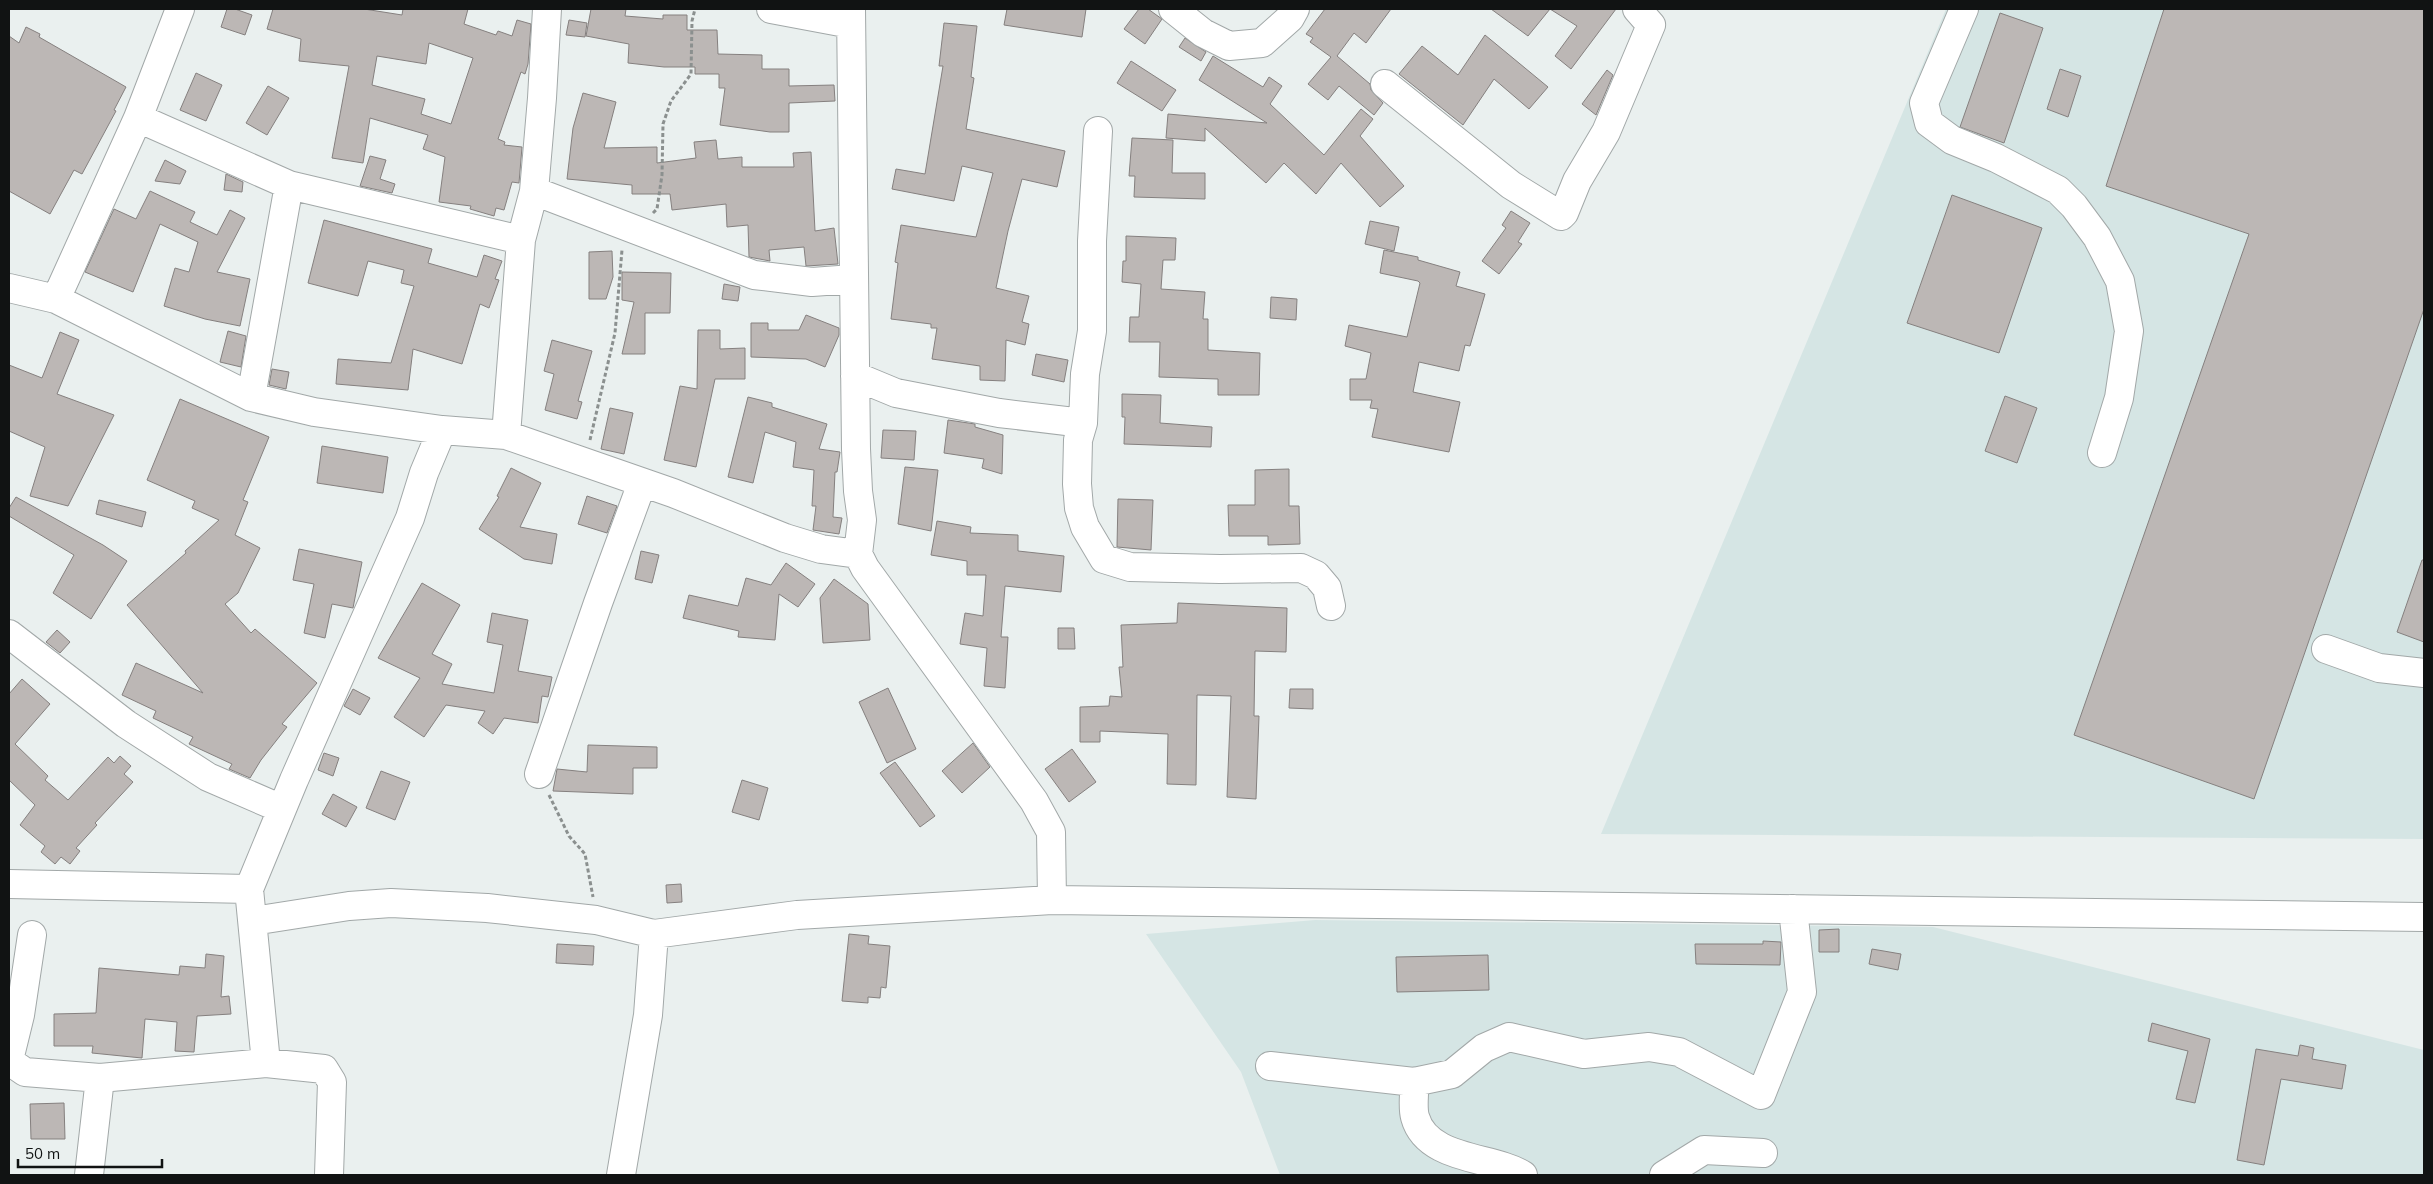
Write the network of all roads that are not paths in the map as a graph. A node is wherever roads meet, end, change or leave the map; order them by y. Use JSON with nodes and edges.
{"nodes":[{"id":1,"x":180,"y":9,"type":"edge"},
{"id":2,"x":547,"y":9,"type":"edge"},
{"id":3,"x":771,"y":9,"type":"edge"},
{"id":4,"x":1173,"y":9,"type":"edge"},
{"id":5,"x":1295,"y":9,"type":"edge"},
{"id":6,"x":1637,"y":9,"type":"edge"},
{"id":7,"x":1964,"y":9,"type":"edge"},
{"id":8,"x":851,"y":16,"type":"edge"},
{"id":9,"x":1385,"y":84,"type":"dead end"},
{"id":10,"x":138,"y":118,"type":"junction"},
{"id":11,"x":1098,"y":131,"type":"dead end"},
{"id":12,"x":289,"y":185,"type":"junction"},
{"id":13,"x":534,"y":191,"type":"junction"},
{"id":14,"x":521,"y":240,"type":"junction"},
{"id":15,"x":853,"y":279,"type":"junction"},
{"id":16,"x":9,"y":288,"type":"edge"},
{"id":17,"x":56,"y":299,"type":"junction"},
{"id":18,"x":855,"y":376,"type":"junction"},
{"id":19,"x":251,"y":397,"type":"junction"},
{"id":20,"x":1083,"y":423,"type":"junction"},
{"id":21,"x":442,"y":430,"type":"junction"},
{"id":22,"x":506,"y":435,"type":"junction"},
{"id":23,"x":2102,"y":453,"type":"dead end"},
{"id":24,"x":642,"y":483,"type":"junction"},
{"id":25,"x":858,"y":554,"type":"junction"},
{"id":26,"x":1330,"y":606,"type":"dead end"},
{"id":27,"x":9,"y":634,"type":"edge"},
{"id":28,"x":2326,"y":649,"type":"dead end"},
{"id":29,"x":2424,"y":673,"type":"edge"},
{"id":30,"x":539,"y":774,"type":"road end"},
{"id":31,"x":282,"y":808,"type":"junction"},
{"id":32,"x":9,"y":884,"type":"edge"},
{"id":33,"x":249,"y":888,"type":"junction"},
{"id":34,"x":1052,"y":900,"type":"junction"},
{"id":35,"x":1793,"y":909,"type":"junction"},
{"id":36,"x":2424,"y":917,"type":"edge"},
{"id":37,"x":253,"y":921,"type":"junction"},
{"id":38,"x":654,"y":934,"type":"junction"},
{"id":39,"x":32,"y":935,"type":"dead end"},
{"id":40,"x":9,"y":1060,"type":"edge"},
{"id":41,"x":266,"y":1063,"type":"junction"},
{"id":42,"x":1270,"y":1066,"type":"dead end"},
{"id":43,"x":100,"y":1078,"type":"junction"},
{"id":44,"x":1414,"y":1082,"type":"junction"},
{"id":45,"x":1763,"y":1152,"type":"dead end"},
{"id":46,"x":90,"y":1175,"type":"edge"},
{"id":47,"x":329,"y":1175,"type":"edge"},
{"id":48,"x":622,"y":1175,"type":"edge"},
{"id":49,"x":1524,"y":1175,"type":"edge"},
{"id":50,"x":1664,"y":1175,"type":"edge"}],
"edges":[{"from":1,"to":10,"type":"street"},
{"from":2,"to":13,"type":"street"},
{"from":3,"to":8,"type":"street"},
{"from":4,"to":5,"type":"street"},
{"from":6,"to":9,"type":"street"},
{"from":7,"to":23,"type":"street"},
{"from":8,"to":15,"type":"street"},
{"from":10,"to":12,"type":"street"},
{"from":10,"to":17,"type":"street"},
{"from":11,"to":20,"type":"street"},
{"from":12,"to":14,"type":"street"},
{"from":12,"to":19,"type":"street"},
{"from":13,"to":14,"type":"street"},
{"from":13,"to":15,"type":"street"},
{"from":14,"to":22,"type":"street"},
{"from":15,"to":18,"type":"street"},
{"from":16,"to":17,"type":"street"},
{"from":17,"to":19,"type":"street"},
{"from":18,"to":20,"type":"street"},
{"from":18,"to":25,"type":"street"},
{"from":19,"to":21,"type":"street"},
{"from":20,"to":26,"type":"street"},
{"from":21,"to":22,"type":"street"},
{"from":21,"to":31,"type":"street"},
{"from":22,"to":24,"type":"street"},
{"from":24,"to":25,"type":"street"},
{"from":24,"to":30,"type":"street"},
{"from":25,"to":34,"type":"street"},
{"from":27,"to":31,"type":"street"},
{"from":28,"to":29,"type":"street"},
{"from":31,"to":33,"type":"street"},
{"from":32,"to":33,"type":"street"},
{"from":33,"to":37,"type":"street"},
{"from":34,"to":35,"type":"street"},
{"from":34,"to":38,"type":"street"},
{"from":35,"to":36,"type":"street"},
{"from":35,"to":44,"type":"street"},
{"from":37,"to":38,"type":"street"},
{"from":37,"to":41,"type":"street"},
{"from":38,"to":48,"type":"street"},
{"from":39,"to":40,"type":"street"},
{"from":40,"to":43,"type":"street"},
{"from":41,"to":43,"type":"street"},
{"from":41,"to":47,"type":"street"},
{"from":42,"to":44,"type":"street"},
{"from":43,"to":46,"type":"street"},
{"from":44,"to":49,"type":"street"},
{"from":45,"to":50,"type":"street"}]}
